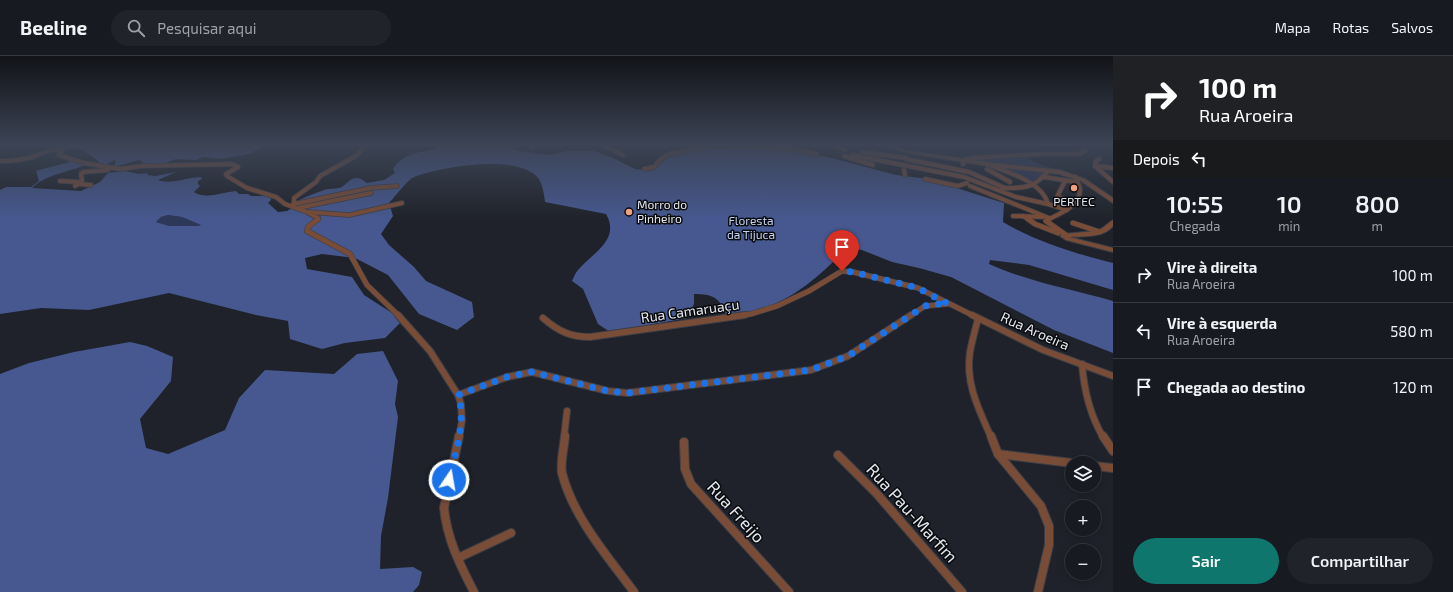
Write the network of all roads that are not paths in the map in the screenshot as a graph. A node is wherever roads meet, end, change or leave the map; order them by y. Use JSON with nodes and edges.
{"nodes":[{"id":1,"x":104,"y":170,"type":"edge"},
{"id":2,"x":233,"y":170,"type":"edge"},
{"id":3,"x":331,"y":170,"type":"edge"},
{"id":4,"x":946,"y":170,"type":"edge"},
{"id":5,"x":991,"y":170,"type":"edge"},
{"id":6,"x":1003,"y":170,"type":"edge"},
{"id":7,"x":1033,"y":170,"type":"edge"},
{"id":8,"x":1098,"y":170,"type":"edge"},
{"id":9,"x":1048,"y":171,"type":"junction"},
{"id":10,"x":1010,"y":173,"type":"junction"},
{"id":11,"x":997,"y":174,"type":"junction"},
{"id":12,"x":967,"y":175,"type":"junction"},
{"id":13,"x":1044,"y":177,"type":"junction"},
{"id":14,"x":66,"y":178,"type":"dead end"},
{"id":15,"x":952,"y":178,"type":"dead end"},
{"id":16,"x":924,"y":179,"type":"dead end"},
{"id":17,"x":1076,"y":180,"type":"junction"},
{"id":18,"x":60,"y":181,"type":"dead end"},
{"id":19,"x":973,"y":181,"type":"junction"},
{"id":20,"x":1065,"y":181,"type":"junction"},
{"id":21,"x":1010,"y":182,"type":"dead end"},
{"id":22,"x":1113,"y":182,"type":"edge"},
{"id":23,"x":77,"y":184,"type":"junction"},
{"id":24,"x":969,"y":184,"type":"junction"},
{"id":25,"x":91,"y":185,"type":"dead end"},
{"id":26,"x":397,"y":186,"type":"dead end"},
{"id":27,"x":1033,"y":186,"type":"junction"},
{"id":28,"x":997,"y":188,"type":"junction"},
{"id":29,"x":1005,"y":188,"type":"junction"},
{"id":30,"x":1023,"y":189,"type":"junction"},
{"id":31,"x":1028,"y":192,"type":"dead end"},
{"id":32,"x":371,"y":193,"type":"dead end"},
{"id":33,"x":988,"y":194,"type":"junction"},
{"id":34,"x":1050,"y":195,"type":"junction"},
{"id":35,"x":1012,"y":196,"type":"junction"},
{"id":36,"x":1021,"y":196,"type":"dead end"},
{"id":37,"x":1113,"y":201,"type":"edge"},
{"id":38,"x":1030,"y":202,"type":"junction"},
{"id":39,"x":1076,"y":202,"type":"junction"},
{"id":40,"x":402,"y":203,"type":"dead end"},
{"id":41,"x":1042,"y":203,"type":"junction"},
{"id":42,"x":1048,"y":204,"type":"junction"},
{"id":43,"x":294,"y":206,"type":"junction"},
{"id":44,"x":1022,"y":208,"type":"junction"},
{"id":45,"x":1067,"y":210,"type":"junction"},
{"id":46,"x":307,"y":212,"type":"junction"},
{"id":47,"x":1035,"y":212,"type":"junction"},
{"id":48,"x":1013,"y":216,"type":"dead end"},
{"id":49,"x":1023,"y":216,"type":"junction"},
{"id":50,"x":1049,"y":218,"type":"junction"},
{"id":51,"x":1113,"y":222,"type":"edge"},
{"id":52,"x":1073,"y":223,"type":"dead end"},
{"id":53,"x":1100,"y":232,"type":"junction"},
{"id":54,"x":1065,"y":235,"type":"junction"},
{"id":55,"x":1113,"y":250,"type":"edge"},
{"id":56,"x":837,"y":274,"type":"joint"},
{"id":57,"x":948,"y":304,"type":"junction"},
{"id":58,"x":543,"y":318,"type":"dead end"},
{"id":59,"x":978,"y":319,"type":"junction"},
{"id":60,"x":1082,"y":364,"type":"junction"},
{"id":61,"x":1113,"y":376,"type":"edge"},
{"id":62,"x":458,"y":395,"type":"junction"},
{"id":63,"x":568,"y":411,"type":"dead end"},
{"id":64,"x":684,"y":442,"type":"dead end"},
{"id":65,"x":1113,"y":451,"type":"edge"},
{"id":66,"x":998,"y":454,"type":"junction"},
{"id":67,"x":838,"y":455,"type":"dead end"},
{"id":68,"x":1065,"y":462,"type":"edge"},
{"id":69,"x":1101,"y":467,"type":"edge"},
{"id":70,"x":1113,"y":468,"type":"edge"},
{"id":71,"x":511,"y":533,"type":"dead end"},
{"id":72,"x":458,"y":558,"type":"junction"},
{"id":73,"x":474,"y":592,"type":"edge"},
{"id":74,"x":634,"y":592,"type":"edge"},
{"id":75,"x":789,"y":592,"type":"edge"},
{"id":76,"x":962,"y":592,"type":"edge"},
{"id":77,"x":1038,"y":592,"type":"edge"}],
"edges":[{"from":1,"to":23,"type":"street"},
{"from":2,"to":43,"type":"street"},
{"from":3,"to":43,"type":"street"},
{"from":4,"to":12,"type":"street"},
{"from":5,"to":11,"type":"street"},
{"from":6,"to":10,"type":"street"},
{"from":7,"to":9,"type":"street"},
{"from":8,"to":22,"type":"street"},
{"from":9,"to":13,"type":"street"},
{"from":9,"to":17,"type":"street"},
{"from":10,"to":11,"type":"street"},
{"from":10,"to":27,"type":"street"},
{"from":11,"to":21,"type":"street"},
{"from":12,"to":19,"type":"street"},
{"from":12,"to":28,"type":"street"},
{"from":12,"to":29,"type":"street"},
{"from":13,"to":20,"type":"street"},
{"from":13,"to":27,"type":"street"},
{"from":14,"to":23,"type":"street"},
{"from":15,"to":24,"type":"street"},
{"from":16,"to":24,"type":"street"},
{"from":17,"to":20,"type":"street"},
{"from":17,"to":37,"type":"street"},
{"from":17,"to":39,"type":"street"},
{"from":18,"to":23,"type":"street"},
{"from":19,"to":24,"type":"street"},
{"from":19,"to":28,"type":"street"},
{"from":20,"to":34,"type":"street"},
{"from":23,"to":25,"type":"street"},
{"from":24,"to":33,"type":"street"},
{"from":26,"to":43,"type":"street"},
{"from":27,"to":30,"type":"street"},
{"from":27,"to":34,"type":"street"},
{"from":28,"to":29,"type":"street"},
{"from":28,"to":33,"type":"street"},
{"from":28,"to":35,"type":"street"},
{"from":29,"to":30,"type":"street"},
{"from":30,"to":31,"type":"street"},
{"from":32,"to":43,"type":"street"},
{"from":33,"to":44,"type":"street"},
{"from":34,"to":39,"type":"street"},
{"from":34,"to":42,"type":"street"},
{"from":35,"to":36,"type":"street"},
{"from":35,"to":38,"type":"street"},
{"from":38,"to":41,"type":"street"},
{"from":38,"to":44,"type":"street"},
{"from":39,"to":45,"type":"street"},
{"from":40,"to":46,"type":"street"},
{"from":41,"to":42,"type":"street"},
{"from":41,"to":47,"type":"street"},
{"from":42,"to":45,"type":"street"},
{"from":43,"to":46,"type":"street"},
{"from":44,"to":47,"type":"street"},
{"from":45,"to":50,"type":"street"},
{"from":46,"to":62,"type":"street"},
{"from":47,"to":50,"type":"street"},
{"from":48,"to":49,"type":"street"},
{"from":49,"to":50,"type":"street"},
{"from":49,"to":54,"type":"street"},
{"from":50,"to":54,"type":"street"},
{"from":51,"to":53,"type":"street"},
{"from":52,"to":53,"type":"street"},
{"from":53,"to":54,"type":"street"},
{"from":54,"to":55,"type":"street"},
{"from":56,"to":57,"type":"street","name":"Rua Aroeira"},
{"from":56,"to":58,"type":"street","name":"Rua Camaruaçu"},
{"from":57,"to":59,"type":"street","name":"Rua Aroeira"},
{"from":57,"to":62,"type":"street"},
{"from":59,"to":60,"type":"street","name":"Rua Aroeira"},
{"from":59,"to":66,"type":"street"},
{"from":60,"to":61,"type":"street","name":"Rua Aroeira"},
{"from":60,"to":65,"type":"street"},
{"from":62,"to":72,"type":"street"},
{"from":63,"to":74,"type":"street"},
{"from":64,"to":75,"type":"street","name":"Rua Freijo"},
{"from":66,"to":68,"type":"street"},
{"from":66,"to":77,"type":"street"},
{"from":67,"to":76,"type":"street","name":"Rua Pau-Marfim"},
{"from":69,"to":70,"type":"street"},
{"from":71,"to":72,"type":"street"},
{"from":72,"to":73,"type":"street"}]}
